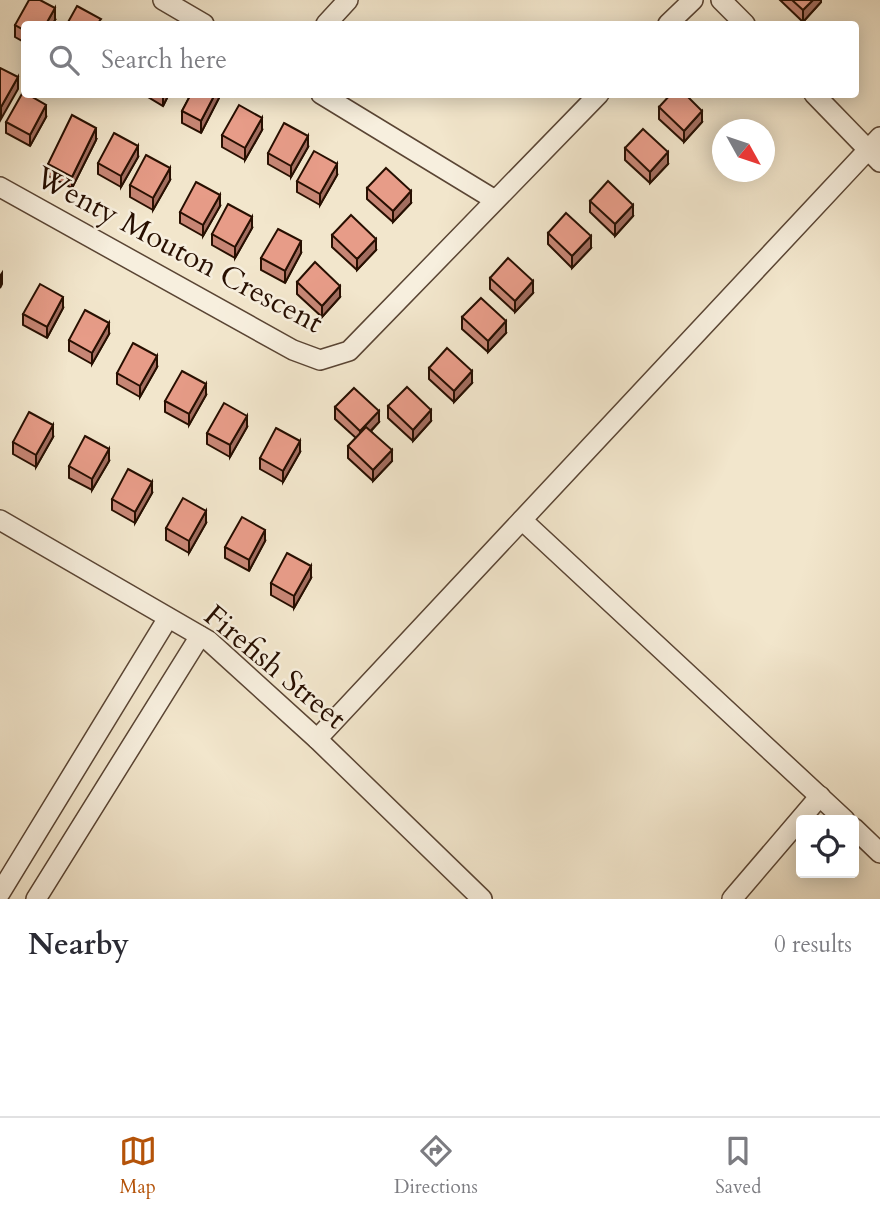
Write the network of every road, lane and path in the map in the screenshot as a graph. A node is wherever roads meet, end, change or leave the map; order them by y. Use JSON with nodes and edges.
{"nodes":[{"id":1,"x":163,"y":0,"type":"edge"},
{"id":2,"x":348,"y":0,"type":"edge"},
{"id":3,"x":692,"y":0,"type":"edge"},
{"id":4,"x":721,"y":0,"type":"edge"},
{"id":5,"x":199,"y":21,"type":"edge"},
{"id":6,"x":329,"y":21,"type":"edge"},
{"id":7,"x":671,"y":21,"type":"edge"},
{"id":8,"x":742,"y":21,"type":"edge"},
{"id":9,"x":328,"y":98,"type":"edge"},
{"id":10,"x":595,"y":98,"type":"edge"},
{"id":11,"x":818,"y":98,"type":"edge"},
{"id":12,"x":876,"y":150,"type":"edge"},
{"id":13,"x":0,"y":187,"type":"edge"},
{"id":14,"x":495,"y":200,"type":"junction"},
{"id":15,"x":0,"y":520,"type":"edge"},
{"id":16,"x":522,"y":520,"type":"junction"},
{"id":17,"x":168,"y":618,"type":"junction"},
{"id":18,"x":200,"y":636,"type":"junction"},
{"id":19,"x":317,"y":739,"type":"junction"},
{"id":20,"x":820,"y":796,"type":"junction"},
{"id":21,"x":840,"y":815,"type":"edge"},
{"id":22,"x":859,"y":833,"type":"edge"},
{"id":23,"x":880,"y":853,"type":"edge"},
{"id":24,"x":0,"y":893,"type":"edge"},
{"id":25,"x":36,"y":899,"type":"edge"},
{"id":26,"x":482,"y":899,"type":"edge"},
{"id":27,"x":732,"y":899,"type":"edge"}],
"edges":[{"from":1,"to":5,"type":"street"},
{"from":2,"to":6,"type":"street"},
{"from":3,"to":7,"type":"street"},
{"from":4,"to":8,"type":"street"},
{"from":9,"to":14,"type":"street"},
{"from":10,"to":14,"type":"street","name":"Wenty Mouton Crescent"},
{"from":11,"to":12,"type":"street"},
{"from":12,"to":16,"type":"street"},
{"from":13,"to":14,"type":"street","name":"Wenty Mouton Crescent"},
{"from":15,"to":17,"type":"street","name":"Firefish Street"},
{"from":16,"to":19,"type":"street"},
{"from":16,"to":20,"type":"street"},
{"from":17,"to":18,"type":"street","name":"Firefish Street"},
{"from":17,"to":24,"type":"street"},
{"from":18,"to":19,"type":"street","name":"Firefish Street"},
{"from":18,"to":25,"type":"street"},
{"from":19,"to":26,"type":"street","name":"Firefish Street"},
{"from":20,"to":21,"type":"street"},
{"from":20,"to":27,"type":"street"},
{"from":22,"to":23,"type":"street"}]}
